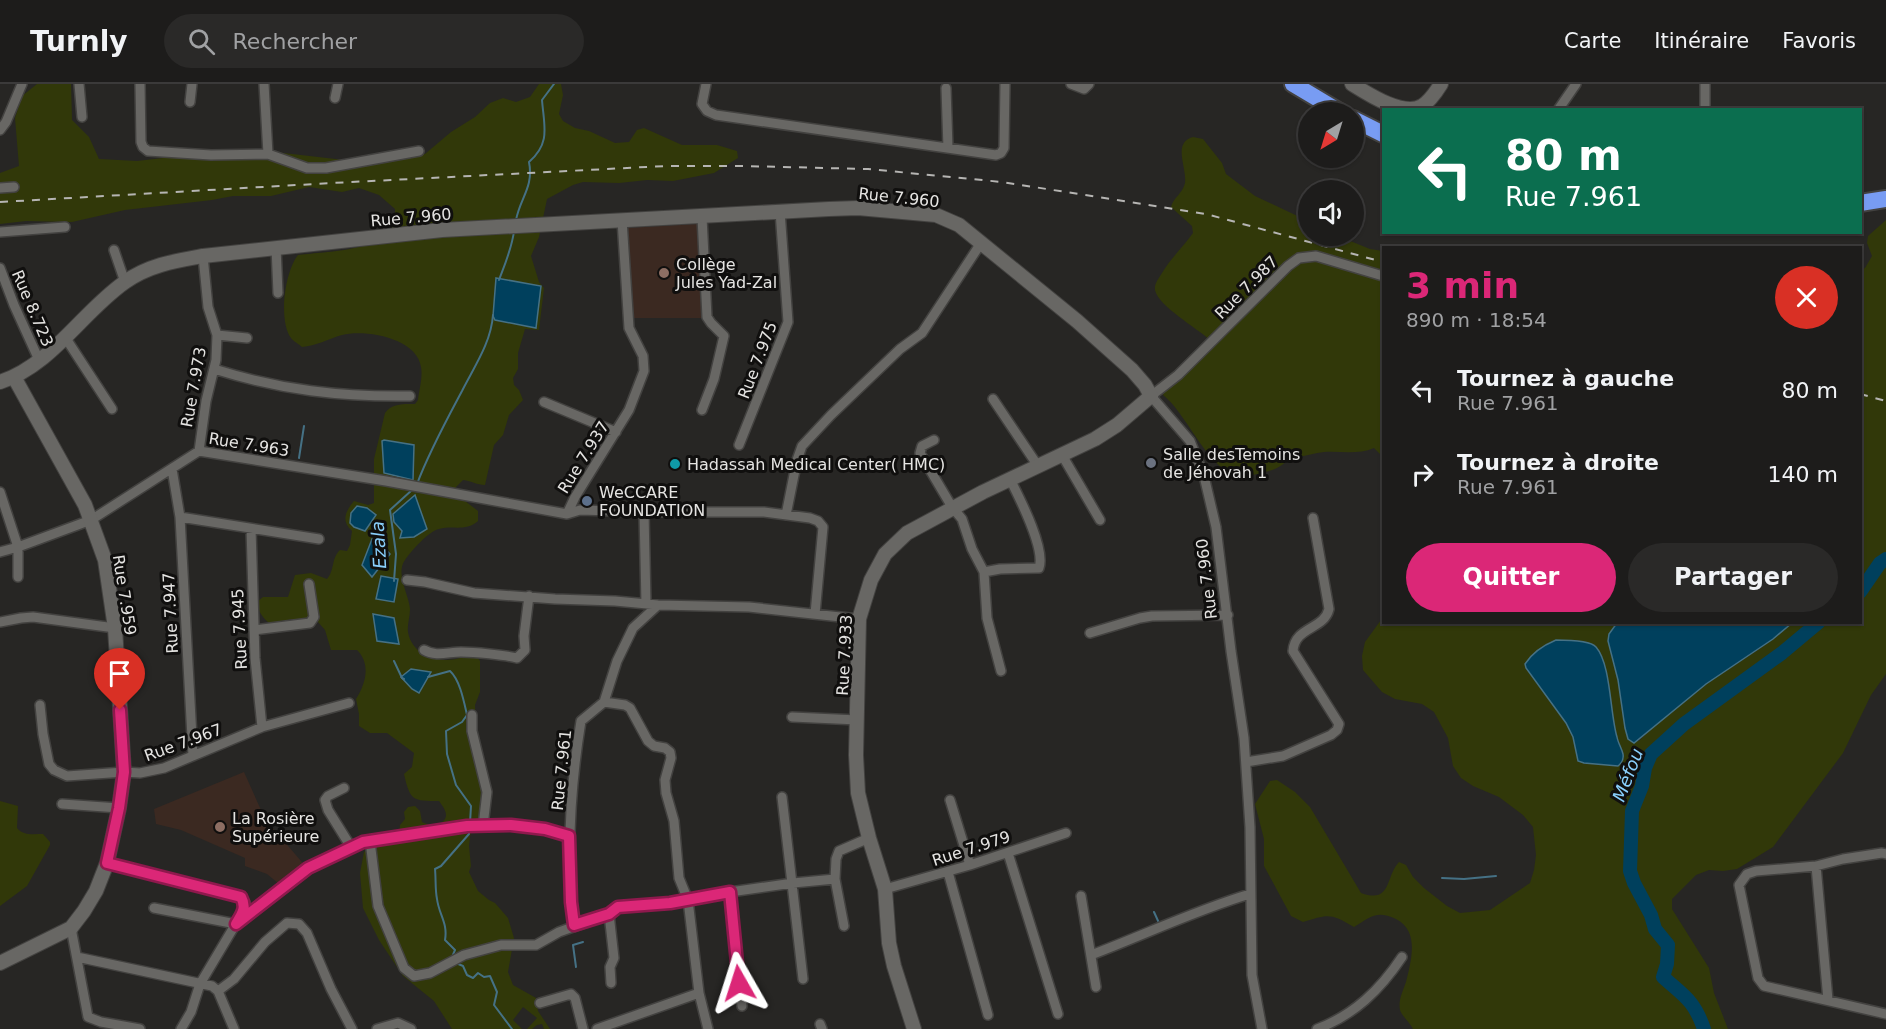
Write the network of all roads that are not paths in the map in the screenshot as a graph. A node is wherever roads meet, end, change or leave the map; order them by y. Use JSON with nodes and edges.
{"nodes":[{"id":1,"x":22,"y":84,"type":"edge"},
{"id":2,"x":79,"y":84,"type":"edge"},
{"id":3,"x":140,"y":84,"type":"edge"},
{"id":4,"x":192,"y":84,"type":"edge"},
{"id":5,"x":264,"y":84,"type":"edge"},
{"id":6,"x":338,"y":84,"type":"edge"},
{"id":7,"x":706,"y":84,"type":"edge"},
{"id":8,"x":1005,"y":84,"type":"edge"},
{"id":9,"x":1071,"y":84,"type":"edge"},
{"id":10,"x":1089,"y":84,"type":"edge"},
{"id":11,"x":1293,"y":84,"type":"edge"},
{"id":12,"x":1352,"y":84,"type":"edge"},
{"id":13,"x":1441,"y":84,"type":"edge"},
{"id":14,"x":1576,"y":84,"type":"edge"},
{"id":15,"x":1705,"y":84,"type":"edge"},
{"id":16,"x":946,"y":88,"type":"dead end"},
{"id":17,"x":335,"y":98,"type":"dead end"},
{"id":18,"x":190,"y":102,"type":"dead end"},
{"id":19,"x":1323,"y":102,"type":"edge"},
{"id":20,"x":1403,"y":108,"type":"edge"},
{"id":21,"x":1420,"y":108,"type":"edge"},
{"id":22,"x":1559,"y":108,"type":"edge"},
{"id":23,"x":1705,"y":108,"type":"edge"},
{"id":24,"x":82,"y":117,"type":"dead end"},
{"id":25,"x":1364,"y":124,"type":"edge"},
{"id":26,"x":0,"y":130,"type":"edge"},
{"id":27,"x":1382,"y":134,"type":"edge"},
{"id":28,"x":948,"y":148,"type":"junction"},
{"id":29,"x":419,"y":151,"type":"dead end"},
{"id":30,"x":268,"y":154,"type":"junction"},
{"id":31,"x":14,"y":186,"type":"dead end"},
{"id":32,"x":0,"y":188,"type":"edge"},
{"id":33,"x":1886,"y":199,"type":"edge"},
{"id":34,"x":1862,"y":203,"type":"edge"},
{"id":35,"x":780,"y":211,"type":"junction"},
{"id":36,"x":702,"y":217,"type":"junction"},
{"id":37,"x":622,"y":220,"type":"junction"},
{"id":38,"x":65,"y":226,"type":"dead end"},
{"id":39,"x":0,"y":232,"type":"edge"},
{"id":40,"x":981,"y":243,"type":"junction"},
{"id":41,"x":276,"y":247,"type":"junction"},
{"id":42,"x":114,"y":250,"type":"dead end"},
{"id":43,"x":203,"y":256,"type":"junction"},
{"id":44,"x":0,"y":268,"type":"edge"},
{"id":45,"x":1382,"y":276,"type":"edge"},
{"id":46,"x":125,"y":282,"type":"junction"},
{"id":47,"x":278,"y":293,"type":"dead end"},
{"id":48,"x":217,"y":335,"type":"junction"},
{"id":49,"x":65,"y":337,"type":"junction"},
{"id":50,"x":247,"y":338,"type":"dead end"},
{"id":51,"x":39,"y":360,"type":"junction"},
{"id":52,"x":214,"y":369,"type":"junction"},
{"id":53,"x":14,"y":377,"type":"junction"},
{"id":54,"x":0,"y":382,"type":"edge"},
{"id":55,"x":410,"y":396,"type":"dead end"},
{"id":56,"x":1151,"y":396,"type":"junction"},
{"id":57,"x":993,"y":399,"type":"dead end"},
{"id":58,"x":544,"y":402,"type":"dead end"},
{"id":59,"x":112,"y":410,"type":"dead end"},
{"id":60,"x":702,"y":410,"type":"dead end"},
{"id":61,"x":616,"y":432,"type":"junction"},
{"id":62,"x":934,"y":440,"type":"dead end"},
{"id":63,"x":739,"y":445,"type":"dead end"},
{"id":64,"x":199,"y":451,"type":"junction"},
{"id":65,"x":1062,"y":455,"type":"junction"},
{"id":66,"x":1038,"y":466,"type":"junction"},
{"id":67,"x":172,"y":469,"type":"junction"},
{"id":68,"x":1010,"y":479,"type":"junction"},
{"id":69,"x":0,"y":492,"type":"edge"},
{"id":70,"x":952,"y":507,"type":"junction"},
{"id":71,"x":644,"y":512,"type":"junction"},
{"id":72,"x":567,"y":514,"type":"junction"},
{"id":73,"x":786,"y":515,"type":"junction"},
{"id":74,"x":180,"y":517,"type":"junction"},
{"id":75,"x":1312,"y":518,"type":"dead end"},
{"id":76,"x":91,"y":519,"type":"junction"},
{"id":77,"x":1100,"y":520,"type":"dead end"},
{"id":78,"x":250,"y":529,"type":"junction"},
{"id":79,"x":319,"y":538,"type":"dead end"},
{"id":80,"x":18,"y":547,"type":"junction"},
{"id":81,"x":0,"y":552,"type":"edge"},
{"id":82,"x":984,"y":572,"type":"junction"},
{"id":83,"x":18,"y":577,"type":"dead end"},
{"id":84,"x":407,"y":580,"type":"dead end"},
{"id":85,"x":309,"y":584,"type":"dead end"},
{"id":86,"x":529,"y":596,"type":"junction"},
{"id":87,"x":646,"y":604,"type":"junction"},
{"id":88,"x":658,"y":605,"type":"junction"},
{"id":89,"x":815,"y":614,"type":"junction"},
{"id":90,"x":1228,"y":615,"type":"junction"},
{"id":91,"x":859,"y":619,"type":"junction"},
{"id":92,"x":0,"y":622,"type":"edge"},
{"id":93,"x":114,"y":628,"type":"junction"},
{"id":94,"x":254,"y":630,"type":"junction"},
{"id":95,"x":1090,"y":633,"type":"dead end"},
{"id":96,"x":424,"y":650,"type":"dead end"},
{"id":97,"x":1001,"y":671,"type":"dead end"},
{"id":98,"x":603,"y":702,"type":"junction"},
{"id":99,"x":349,"y":703,"type":"dead end"},
{"id":100,"x":40,"y":705,"type":"dead end"},
{"id":101,"x":472,"y":715,"type":"dead end"},
{"id":102,"x":792,"y":717,"type":"dead end"},
{"id":103,"x":858,"y":720,"type":"junction"},
{"id":104,"x":262,"y":727,"type":"junction"},
{"id":105,"x":193,"y":756,"type":"junction"},
{"id":106,"x":1246,"y":762,"type":"junction"},
{"id":107,"x":124,"y":772,"type":"junction"},
{"id":108,"x":344,"y":788,"type":"dead end"},
{"id":109,"x":782,"y":797,"type":"dead end"},
{"id":110,"x":950,"y":800,"type":"dead end"},
{"id":111,"x":62,"y":804,"type":"dead end"},
{"id":112,"x":119,"y":808,"type":"junction"},
{"id":113,"x":474,"y":826,"type":"junction"},
{"id":114,"x":1066,"y":833,"type":"dead end"},
{"id":115,"x":569,"y":836,"type":"junction"},
{"id":116,"x":869,"y":838,"type":"junction"},
{"id":117,"x":370,"y":841,"type":"junction"},
{"id":118,"x":351,"y":847,"type":"junction"},
{"id":119,"x":1008,"y":852,"type":"junction"},
{"id":120,"x":1886,"y":854,"type":"edge"},
{"id":121,"x":107,"y":863,"type":"junction"},
{"id":122,"x":970,"y":865,"type":"junction"},
{"id":123,"x":1816,"y":866,"type":"junction"},
{"id":124,"x":948,"y":872,"type":"junction"},
{"id":125,"x":835,"y":879,"type":"junction"},
{"id":126,"x":793,"y":883,"type":"junction"},
{"id":127,"x":885,"y":889,"type":"junction"},
{"id":128,"x":730,"y":892,"type":"junction"},
{"id":129,"x":1250,"y":894,"type":"junction"},
{"id":130,"x":1081,"y":896,"type":"dead end"},
{"id":131,"x":688,"y":900,"type":"junction"},
{"id":132,"x":154,"y":908,"type":"dead end"},
{"id":133,"x":609,"y":914,"type":"junction"},
{"id":134,"x":236,"y":924,"type":"junction"},
{"id":135,"x":574,"y":925,"type":"junction"},
{"id":136,"x":844,"y":926,"type":"dead end"},
{"id":137,"x":71,"y":928,"type":"junction"},
{"id":138,"x":1091,"y":955,"type":"junction"},
{"id":139,"x":77,"y":957,"type":"junction"},
{"id":140,"x":1402,"y":957,"type":"dead end"},
{"id":141,"x":0,"y":963,"type":"edge"},
{"id":142,"x":803,"y":980,"type":"dead end"},
{"id":143,"x":611,"y":983,"type":"dead end"},
{"id":144,"x":200,"y":984,"type":"junction"},
{"id":145,"x":1096,"y":987,"type":"dead end"},
{"id":146,"x":218,"y":992,"type":"junction"},
{"id":147,"x":699,"y":993,"type":"junction"},
{"id":148,"x":1828,"y":1000,"type":"junction"},
{"id":149,"x":540,"y":1003,"type":"dead end"},
{"id":150,"x":741,"y":1006,"type":"dead end"},
{"id":151,"x":1058,"y":1014,"type":"dead end"},
{"id":152,"x":1886,"y":1014,"type":"edge"},
{"id":153,"x":988,"y":1015,"type":"dead end"},
{"id":154,"x":88,"y":1017,"type":"junction"},
{"id":155,"x":1339,"y":1019,"type":"junction"},
{"id":156,"x":86,"y":1029,"type":"edge"},
{"id":157,"x":140,"y":1029,"type":"edge"},
{"id":158,"x":181,"y":1029,"type":"edge"},
{"id":159,"x":234,"y":1029,"type":"edge"},
{"id":160,"x":352,"y":1029,"type":"edge"},
{"id":161,"x":377,"y":1029,"type":"edge"},
{"id":162,"x":411,"y":1029,"type":"edge"},
{"id":163,"x":583,"y":1029,"type":"edge"},
{"id":164,"x":597,"y":1029,"type":"edge"},
{"id":165,"x":708,"y":1029,"type":"edge"},
{"id":166,"x":914,"y":1029,"type":"edge"},
{"id":167,"x":1262,"y":1029,"type":"edge"},
{"id":168,"x":1317,"y":1029,"type":"edge"},
{"id":169,"x":1344,"y":1029,"type":"edge"}],
"edges":[{"from":1,"to":26,"type":"street"},
{"from":2,"to":24,"type":"street"},
{"from":3,"to":30,"type":"street"},
{"from":4,"to":18,"type":"street"},
{"from":5,"to":30,"type":"street"},
{"from":6,"to":17,"type":"street"},
{"from":7,"to":28,"type":"street"},
{"from":8,"to":28,"type":"street"},
{"from":9,"to":10,"type":"street"},
{"from":11,"to":19,"type":"highway"},
{"from":12,"to":20,"type":"street"},
{"from":13,"to":21,"type":"street"},
{"from":14,"to":22,"type":"street"},
{"from":15,"to":23,"type":"street"},
{"from":16,"to":28,"type":"street"},
{"from":25,"to":27,"type":"highway"},
{"from":29,"to":30,"type":"street"},
{"from":31,"to":32,"type":"street"},
{"from":33,"to":34,"type":"highway"},
{"from":35,"to":36,"type":"street","name":"Rue 7.960"},
{"from":35,"to":40,"type":"street","name":"Rue 7.960"},
{"from":35,"to":63,"type":"street","name":"Rue 7.975"},
{"from":36,"to":37,"type":"street","name":"Rue 7.960"},
{"from":36,"to":60,"type":"street"},
{"from":37,"to":41,"type":"street","name":"Rue 7.960"},
{"from":37,"to":61,"type":"street","name":"Rue 7.937"},
{"from":38,"to":39,"type":"street"},
{"from":40,"to":56,"type":"street","name":"Rue 7.960"},
{"from":40,"to":73,"type":"street"},
{"from":41,"to":43,"type":"street","name":"Rue 7.960"},
{"from":41,"to":47,"type":"street"},
{"from":42,"to":46,"type":"street"},
{"from":43,"to":46,"type":"street","name":"Rue 7.960"},
{"from":43,"to":48,"type":"street","name":"Rue 7.973"},
{"from":44,"to":51,"type":"street","name":"Rue 8.723"},
{"from":45,"to":56,"type":"street","name":"Rue 7.987"},
{"from":46,"to":49,"type":"street","name":"Rue 7.960"},
{"from":48,"to":50,"type":"street"},
{"from":48,"to":52,"type":"street","name":"Rue 7.973"},
{"from":49,"to":51,"type":"street","name":"Rue 7.960"},
{"from":49,"to":59,"type":"street"},
{"from":51,"to":53,"type":"street","name":"Rue 7.960"},
{"from":52,"to":55,"type":"street"},
{"from":52,"to":64,"type":"street","name":"Rue 7.973"},
{"from":53,"to":54,"type":"street","name":"Rue 7.960"},
{"from":53,"to":76,"type":"street","name":"Rue 7.959"},
{"from":56,"to":65,"type":"street","name":"Rue 7.933"},
{"from":56,"to":90,"type":"street","name":"Rue 7.960"},
{"from":57,"to":66,"type":"street"},
{"from":58,"to":61,"type":"street"},
{"from":61,"to":72,"type":"street","name":"Rue 7.937"},
{"from":62,"to":70,"type":"street"},
{"from":64,"to":67,"type":"street","name":"Rue 7.963"},
{"from":64,"to":72,"type":"street","name":"Rue 7.963"},
{"from":65,"to":66,"type":"street","name":"Rue 7.933"},
{"from":65,"to":77,"type":"street"},
{"from":66,"to":68,"type":"street","name":"Rue 7.933"},
{"from":67,"to":74,"type":"street","name":"Rue 7.947"},
{"from":67,"to":76,"type":"street","name":"Rue 7.963"},
{"from":68,"to":70,"type":"street","name":"Rue 7.933"},
{"from":68,"to":82,"type":"street"},
{"from":69,"to":80,"type":"street"},
{"from":70,"to":82,"type":"street"},
{"from":70,"to":91,"type":"street","name":"Rue 7.933"},
{"from":71,"to":72,"type":"street","name":"Rue 7.937"},
{"from":71,"to":73,"type":"street","name":"Rue 7.937"},
{"from":71,"to":87,"type":"street"},
{"from":73,"to":89,"type":"street","name":"Rue 7.937"},
{"from":74,"to":78,"type":"street"},
{"from":74,"to":105,"type":"street","name":"Rue 7.947"},
{"from":75,"to":106,"type":"street"},
{"from":76,"to":80,"type":"street","name":"Rue 7.963"},
{"from":76,"to":93,"type":"street","name":"Rue 7.959"},
{"from":78,"to":79,"type":"street"},
{"from":78,"to":94,"type":"street","name":"Rue 7.945"},
{"from":80,"to":81,"type":"street","name":"Rue 7.963"},
{"from":80,"to":83,"type":"street"},
{"from":82,"to":97,"type":"street"},
{"from":84,"to":86,"type":"street"},
{"from":85,"to":94,"type":"street"},
{"from":86,"to":87,"type":"street"},
{"from":86,"to":96,"type":"street"},
{"from":87,"to":88,"type":"street"},
{"from":88,"to":89,"type":"street"},
{"from":88,"to":98,"type":"street","name":"Rue 7.961"},
{"from":89,"to":91,"type":"street"},
{"from":90,"to":95,"type":"street"},
{"from":90,"to":106,"type":"street","name":"Rue 7.960"},
{"from":91,"to":103,"type":"street","name":"Rue 7.933"},
{"from":92,"to":93,"type":"street"},
{"from":93,"to":107,"type":"street","name":"Rue 7.959"},
{"from":94,"to":104,"type":"street","name":"Rue 7.945"},
{"from":98,"to":115,"type":"street","name":"Rue 7.961"},
{"from":98,"to":131,"type":"street"},
{"from":99,"to":104,"type":"street","name":"Rue 7.967"},
{"from":100,"to":107,"type":"street","name":"Rue 7.967"},
{"from":101,"to":113,"type":"street"},
{"from":102,"to":103,"type":"street"},
{"from":103,"to":116,"type":"street","name":"Rue 7.933"},
{"from":104,"to":105,"type":"street","name":"Rue 7.967"},
{"from":105,"to":107,"type":"street","name":"Rue 7.967"},
{"from":106,"to":129,"type":"street","name":"Rue 7.960"},
{"from":107,"to":112,"type":"street","name":"Rue 7.959"},
{"from":108,"to":118,"type":"street"},
{"from":109,"to":126,"type":"street"},
{"from":110,"to":122,"type":"street"},
{"from":111,"to":112,"type":"street"},
{"from":112,"to":121,"type":"street","name":"Rue 7.959"},
{"from":113,"to":115,"type":"street"},
{"from":113,"to":117,"type":"street"},
{"from":114,"to":119,"type":"street","name":"Rue 7.979"},
{"from":115,"to":135,"type":"street","name":"Rue 7.961"},
{"from":116,"to":125,"type":"street"},
{"from":116,"to":127,"type":"street","name":"Rue 7.933"},
{"from":117,"to":118,"type":"street"},
{"from":117,"to":135,"type":"street"},
{"from":118,"to":134,"type":"street"},
{"from":119,"to":122,"type":"street","name":"Rue 7.979"},
{"from":119,"to":151,"type":"street"},
{"from":120,"to":123,"type":"street"},
{"from":121,"to":134,"type":"street"},
{"from":121,"to":137,"type":"street","name":"Rue 7.959"},
{"from":122,"to":124,"type":"street","name":"Rue 7.979"},
{"from":123,"to":148,"type":"street"},
{"from":123,"to":148,"type":"street"},
{"from":124,"to":127,"type":"street","name":"Rue 7.979"},
{"from":124,"to":153,"type":"street"},
{"from":125,"to":126,"type":"street"},
{"from":125,"to":136,"type":"street"},
{"from":126,"to":128,"type":"street"},
{"from":126,"to":142,"type":"street"},
{"from":127,"to":166,"type":"street","name":"Rue 7.933"},
{"from":128,"to":131,"type":"street"},
{"from":128,"to":150,"type":"street"},
{"from":129,"to":138,"type":"street"},
{"from":129,"to":167,"type":"street","name":"Rue 7.960"},
{"from":130,"to":138,"type":"street"},
{"from":131,"to":133,"type":"street"},
{"from":131,"to":147,"type":"street"},
{"from":132,"to":134,"type":"street"},
{"from":133,"to":135,"type":"street"},
{"from":133,"to":143,"type":"street"},
{"from":134,"to":144,"type":"street"},
{"from":137,"to":139,"type":"street"},
{"from":137,"to":141,"type":"street","name":"Rue 7.959"},
{"from":138,"to":145,"type":"street"},
{"from":139,"to":144,"type":"street"},
{"from":139,"to":154,"type":"street"},
{"from":140,"to":155,"type":"street"},
{"from":144,"to":146,"type":"street"},
{"from":144,"to":158,"type":"street"},
{"from":146,"to":159,"type":"street"},
{"from":146,"to":160,"type":"street"},
{"from":147,"to":164,"type":"street"},
{"from":147,"to":165,"type":"street"},
{"from":148,"to":152,"type":"street"},
{"from":149,"to":163,"type":"street"},
{"from":154,"to":156,"type":"street"},
{"from":154,"to":157,"type":"street"},
{"from":155,"to":168,"type":"street"},
{"from":155,"to":169,"type":"street"},
{"from":161,"to":162,"type":"street"}]}
